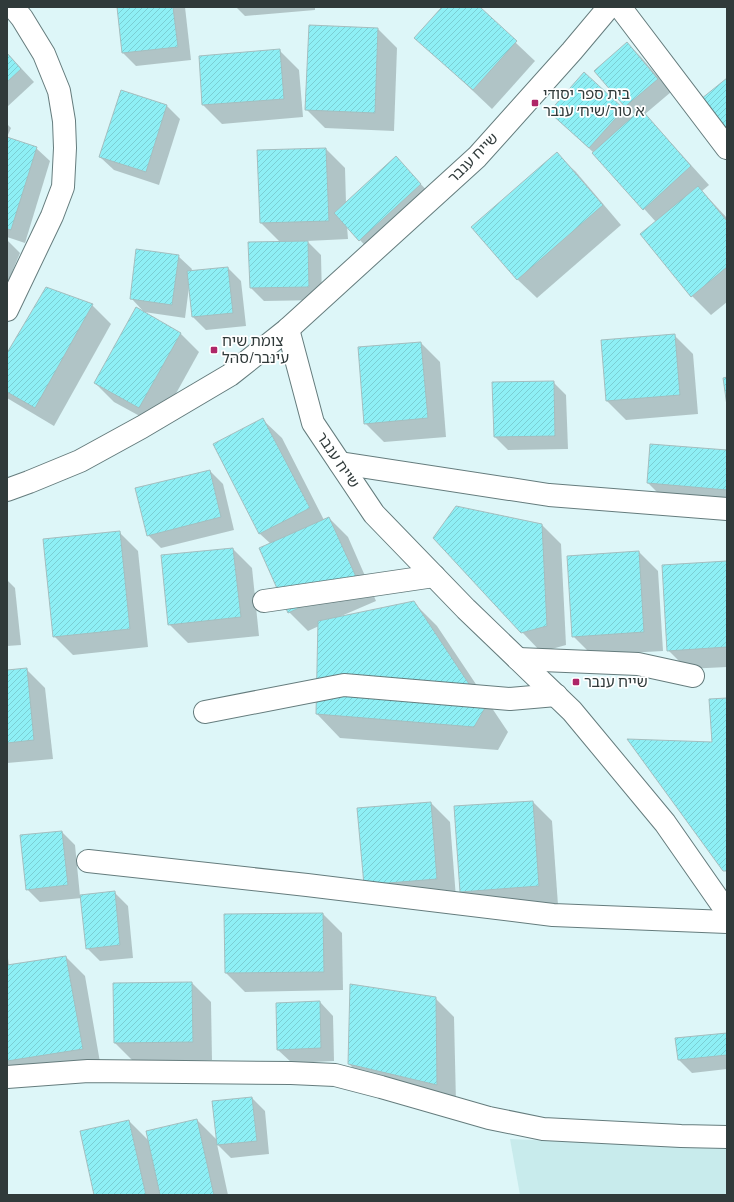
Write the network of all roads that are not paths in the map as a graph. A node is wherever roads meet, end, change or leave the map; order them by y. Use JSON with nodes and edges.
{"nodes":[{"id":1,"x":13,"y":7,"type":"edge"},
{"id":2,"x":609,"y":7,"type":"edge"},
{"id":3,"x":620,"y":7,"type":"edge"},
{"id":4,"x":727,"y":148,"type":"edge"},
{"id":5,"x":7,"y":310,"type":"edge"},
{"id":6,"x":288,"y":329,"type":"junction"},
{"id":7,"x":340,"y":463,"type":"junction"},
{"id":8,"x":7,"y":490,"type":"edge"},
{"id":9,"x":727,"y":509,"type":"edge"},
{"id":10,"x":434,"y":576,"type":"junction"},
{"id":11,"x":264,"y":601,"type":"dead end"},
{"id":12,"x":518,"y":659,"type":"junction"},
{"id":13,"x":693,"y":676,"type":"dead end"},
{"id":14,"x":556,"y":695,"type":"junction"},
{"id":15,"x":205,"y":712,"type":"dead end"},
{"id":16,"x":88,"y":861,"type":"dead end"},
{"id":17,"x":719,"y":887,"type":"edge"},
{"id":18,"x":727,"y":912,"type":"edge"},
{"id":19,"x":727,"y":922,"type":"edge"},
{"id":20,"x":7,"y":1077,"type":"edge"},
{"id":21,"x":727,"y":1137,"type":"edge"}],
"edges":[{"from":1,"to":5,"type":"street"},
{"from":2,"to":6,"type":"street","name":"שייח ענבר"},
{"from":3,"to":4,"type":"street"},
{"from":6,"to":7,"type":"street","name":"שייח ענבר"},
{"from":6,"to":8,"type":"street","name":"שייח ענבר"},
{"from":7,"to":9,"type":"street"},
{"from":7,"to":10,"type":"street","name":"שייח ענבר"},
{"from":10,"to":11,"type":"street"},
{"from":10,"to":12,"type":"street","name":"שייח ענבר"},
{"from":12,"to":13,"type":"street"},
{"from":12,"to":14,"type":"street","name":"שייח ענבר"},
{"from":14,"to":15,"type":"street"},
{"from":14,"to":17,"type":"street","name":"שייח ענבר"},
{"from":16,"to":19,"type":"street"},
{"from":17,"to":18,"type":"street","name":"שייח ענבר"},
{"from":20,"to":21,"type":"street"}]}
